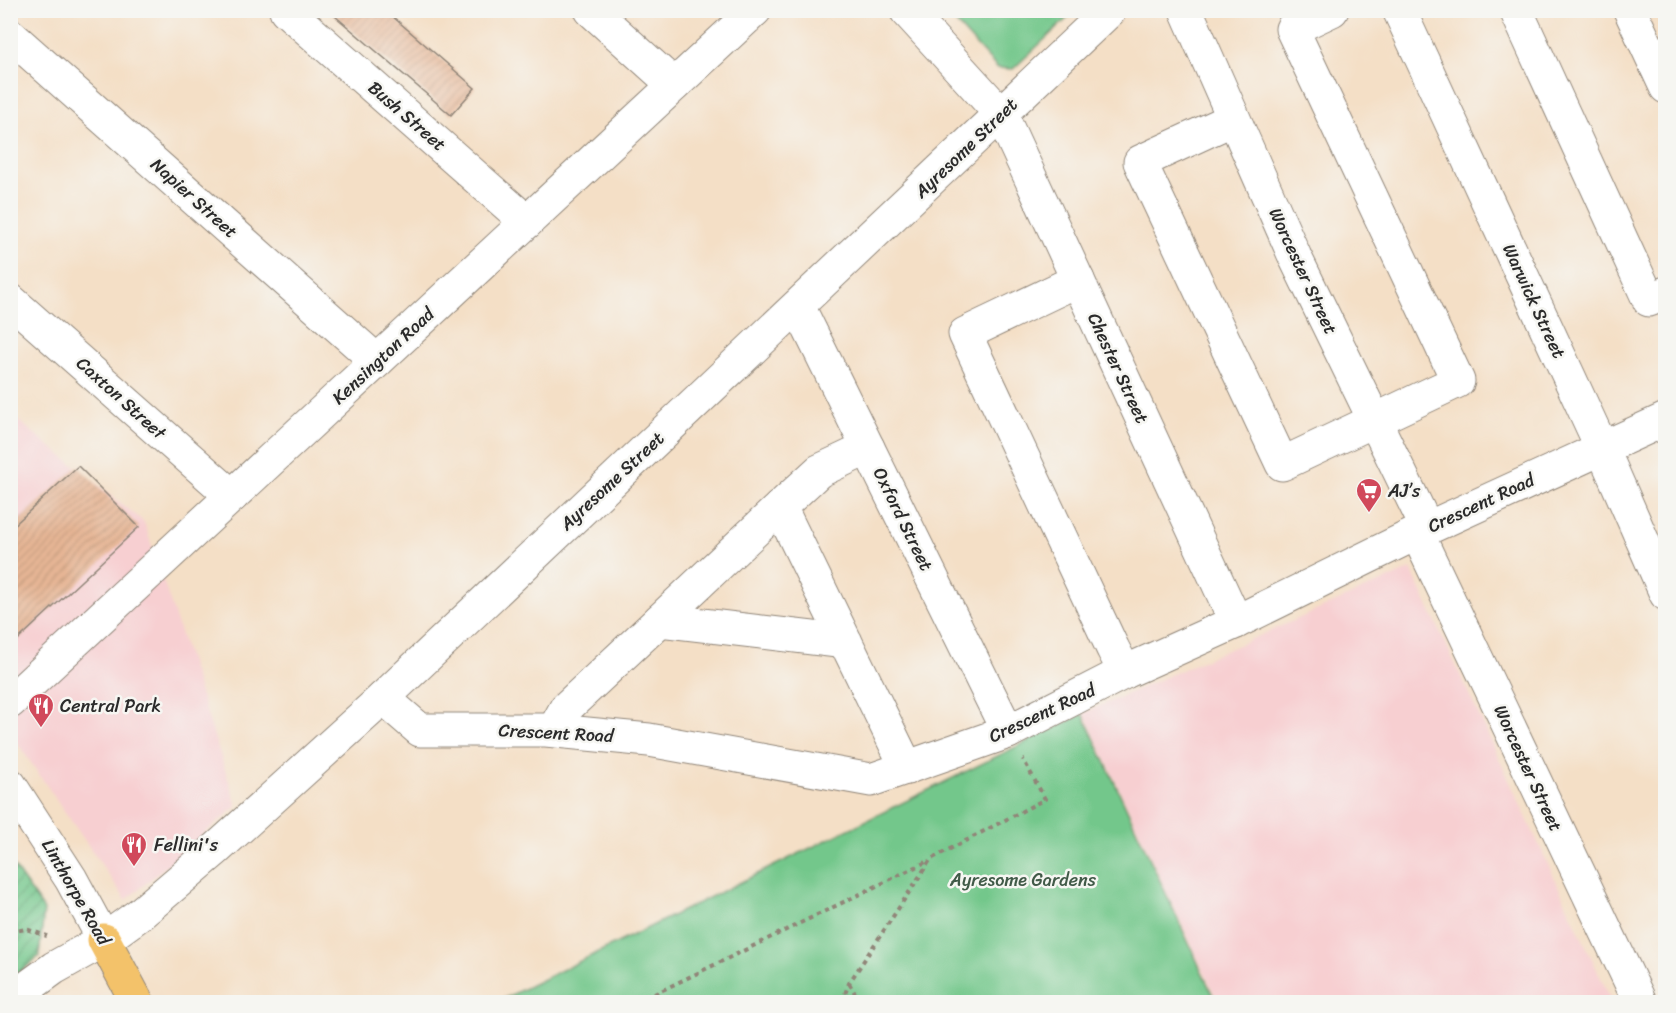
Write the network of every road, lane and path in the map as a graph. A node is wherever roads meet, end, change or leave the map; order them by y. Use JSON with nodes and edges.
{"nodes":[{"id":1,"x":286,"y":10,"type":"edge"},
{"id":2,"x":591,"y":10,"type":"edge"},
{"id":3,"x":754,"y":10,"type":"edge"},
{"id":4,"x":906,"y":10,"type":"edge"},
{"id":5,"x":1110,"y":10,"type":"edge"},
{"id":6,"x":1186,"y":10,"type":"edge"},
{"id":7,"x":1332,"y":10,"type":"edge"},
{"id":8,"x":1399,"y":10,"type":"edge"},
{"id":9,"x":1516,"y":10,"type":"edge"},
{"id":10,"x":1630,"y":10,"type":"edge"},
{"id":11,"x":10,"y":35,"type":"edge"},
{"id":12,"x":675,"y":85,"type":"junction"},
{"id":13,"x":1665,"y":87,"type":"edge"},
{"id":14,"x":1001,"y":114,"type":"junction"},
{"id":15,"x":1233,"y":119,"type":"junction"},
{"id":16,"x":527,"y":222,"type":"junction"},
{"id":17,"x":1077,"y":280,"type":"junction"},
{"id":18,"x":1665,"y":293,"type":"edge"},
{"id":19,"x":10,"y":300,"type":"edge"},
{"id":20,"x":798,"y":306,"type":"junction"},
{"id":21,"x":377,"y":361,"type":"junction"},
{"id":22,"x":1665,"y":419,"type":"edge"},
{"id":23,"x":1374,"y":421,"type":"junction"},
{"id":24,"x":868,"y":448,"type":"junction"},
{"id":25,"x":1602,"y":448,"type":"junction"},
{"id":26,"x":232,"y":496,"type":"junction"},
{"id":27,"x":780,"y":507,"type":"junction"},
{"id":28,"x":1422,"y":530,"type":"junction"},
{"id":29,"x":1665,"y":594,"type":"edge"},
{"id":30,"x":660,"y":620,"type":"junction"},
{"id":31,"x":1236,"y":622,"type":"junction"},
{"id":32,"x":846,"y":642,"type":"junction"},
{"id":33,"x":1125,"y":672,"type":"junction"},
{"id":34,"x":383,"y":698,"type":"junction"},
{"id":35,"x":10,"y":702,"type":"edge"},
{"id":36,"x":554,"y":730,"type":"junction"},
{"id":37,"x":1008,"y":732,"type":"junction"},
{"id":38,"x":907,"y":768,"type":"junction"},
{"id":39,"x":10,"y":785,"type":"edge"},
{"id":40,"x":931,"y":860,"type":"junction"},
{"id":41,"x":104,"y":940,"type":"junction"},
{"id":42,"x":849,"y":983,"type":"junction"},
{"id":43,"x":10,"y":1000,"type":"edge"},
{"id":44,"x":137,"y":1002,"type":"edge"},
{"id":45,"x":638,"y":1002,"type":"edge"},
{"id":46,"x":842,"y":1002,"type":"edge"},
{"id":47,"x":860,"y":1002,"type":"edge"},
{"id":48,"x":1640,"y":1002,"type":"edge"}],
"edges":[{"from":1,"to":16,"type":"street","name":"Bush Street"},
{"from":2,"to":12,"type":"street"},
{"from":3,"to":12,"type":"street","name":"Kensington Road"},
{"from":4,"to":14,"type":"street","name":"Chester Street"},
{"from":5,"to":14,"type":"street","name":"Ayresome Street"},
{"from":6,"to":15,"type":"street","name":"Worcester Street"},
{"from":7,"to":23,"type":"street"},
{"from":8,"to":25,"type":"street","name":"Warwick Street"},
{"from":9,"to":18,"type":"street"},
{"from":10,"to":13,"type":"street"},
{"from":11,"to":21,"type":"street","name":"Napier Street"},
{"from":12,"to":16,"type":"street","name":"Kensington Road"},
{"from":14,"to":17,"type":"street","name":"Chester Street"},
{"from":14,"to":20,"type":"street","name":"Ayresome Street"},
{"from":15,"to":23,"type":"street","name":"Worcester Street"},
{"from":15,"to":23,"type":"street"},
{"from":16,"to":21,"type":"street","name":"Kensington Road"},
{"from":17,"to":31,"type":"street","name":"Chester Street"},
{"from":17,"to":33,"type":"street"},
{"from":19,"to":26,"type":"street","name":"Caxton Street"},
{"from":20,"to":24,"type":"street","name":"Oxford Street"},
{"from":20,"to":34,"type":"street","name":"Ayresome Street"},
{"from":21,"to":26,"type":"street","name":"Kensington Road"},
{"from":22,"to":25,"type":"street","name":"Crescent Road"},
{"from":23,"to":28,"type":"street","name":"Worcester Street"},
{"from":24,"to":27,"type":"street"},
{"from":24,"to":37,"type":"street","name":"Oxford Street"},
{"from":25,"to":28,"type":"street","name":"Crescent Road"},
{"from":25,"to":29,"type":"street","name":"Warwick Street"},
{"from":26,"to":35,"type":"street","name":"Kensington Road"},
{"from":27,"to":30,"type":"street"},
{"from":27,"to":32,"type":"street"},
{"from":28,"to":31,"type":"street","name":"Crescent Road"},
{"from":28,"to":48,"type":"street","name":"Worcester Street"},
{"from":30,"to":32,"type":"street"},
{"from":30,"to":36,"type":"street"},
{"from":31,"to":33,"type":"street","name":"Crescent Road"},
{"from":32,"to":38,"type":"street"},
{"from":33,"to":37,"type":"street","name":"Crescent Road"},
{"from":34,"to":36,"type":"street","name":"Crescent Road"},
{"from":34,"to":41,"type":"street","name":"Ayresome Street"},
{"from":36,"to":38,"type":"street","name":"Crescent Road"},
{"from":37,"to":38,"type":"street","name":"Crescent Road"},
{"from":37,"to":40,"type":"path"},
{"from":39,"to":41,"type":"street","name":"Linthorpe Road"},
{"from":40,"to":42,"type":"path"},
{"from":40,"to":45,"type":"path"},
{"from":41,"to":43,"type":"street","name":"Ayresome Street"},
{"from":41,"to":44,"type":"main road","name":"Linthorpe Road"},
{"from":42,"to":46,"type":"path"},
{"from":42,"to":47,"type":"path"}]}
